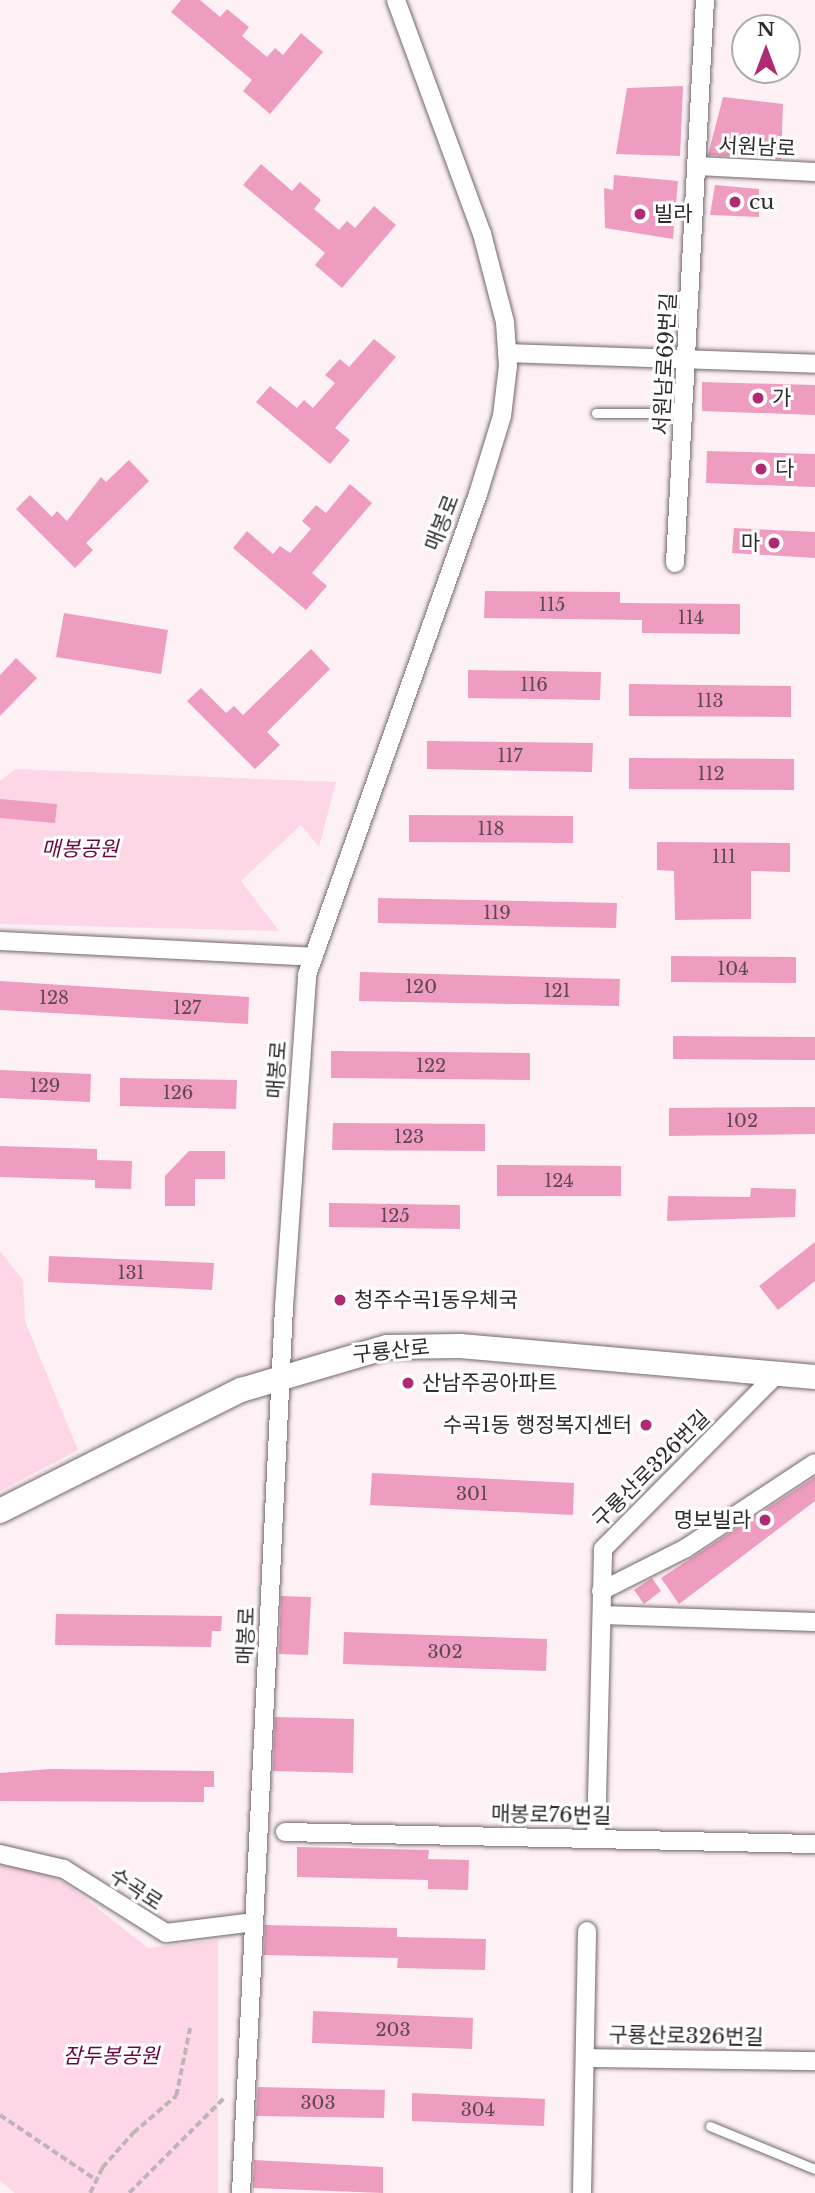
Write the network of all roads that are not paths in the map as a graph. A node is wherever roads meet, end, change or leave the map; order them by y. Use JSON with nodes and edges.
{"nodes":[{"id":1,"x":396,"y":0,"type":"edge"},
{"id":2,"x":705,"y":0,"type":"edge"},
{"id":3,"x":697,"y":166,"type":"junction"},
{"id":4,"x":815,"y":172,"type":"edge"},
{"id":5,"x":507,"y":353,"type":"junction"},
{"id":6,"x":688,"y":361,"type":"junction"},
{"id":7,"x":815,"y":364,"type":"edge"},
{"id":8,"x":685,"y":412,"type":"junction"},
{"id":9,"x":596,"y":413,"type":"dead end"},
{"id":10,"x":675,"y":563,"type":"dead end"},
{"id":11,"x":0,"y":941,"type":"edge"},
{"id":12,"x":314,"y":957,"type":"junction"},
{"id":13,"x":777,"y":1374,"type":"junction"},
{"id":14,"x":282,"y":1376,"type":"junction"},
{"id":15,"x":815,"y":1377,"type":"edge"},
{"id":16,"x":815,"y":1463,"type":"edge"},
{"id":17,"x":0,"y":1511,"type":"edge"},
{"id":18,"x":601,"y":1591,"type":"junction"},
{"id":19,"x":602,"y":1615,"type":"junction"},
{"id":20,"x":813,"y":1622,"type":"edge"},
{"id":21,"x":285,"y":1832,"type":"dead end"},
{"id":22,"x":596,"y":1839,"type":"junction"},
{"id":23,"x":815,"y":1844,"type":"edge"},
{"id":24,"x":0,"y":1854,"type":"edge"},
{"id":25,"x":254,"y":1922,"type":"junction"},
{"id":26,"x":587,"y":1931,"type":"dead end"},
{"id":27,"x":586,"y":2058,"type":"junction"},
{"id":28,"x":815,"y":2061,"type":"edge"},
{"id":29,"x":710,"y":2126,"type":"dead end"},
{"id":30,"x":815,"y":2169,"type":"edge"},
{"id":31,"x":240,"y":2193,"type":"edge"},
{"id":32,"x":582,"y":2193,"type":"edge"}],
"edges":[{"from":1,"to":5,"type":"street","name":"매봉로"},
{"from":2,"to":3,"type":"street","name":"서원남로69번길"},
{"from":3,"to":4,"type":"street","name":"서원남로"},
{"from":3,"to":6,"type":"street","name":"서원남로69번길"},
{"from":5,"to":6,"type":"street"},
{"from":5,"to":12,"type":"street","name":"매봉로"},
{"from":6,"to":7,"type":"street"},
{"from":6,"to":8,"type":"street","name":"서원남로69번길"},
{"from":8,"to":9,"type":"lane"},
{"from":8,"to":10,"type":"street","name":"서원남로69번길"},
{"from":11,"to":12,"type":"street"},
{"from":12,"to":14,"type":"street","name":"매봉로"},
{"from":13,"to":14,"type":"street","name":"구룡산로"},
{"from":13,"to":15,"type":"street","name":"구룡산로"},
{"from":13,"to":18,"type":"street","name":"구룡산로326번길"},
{"from":14,"to":17,"type":"street","name":"구룡산로"},
{"from":14,"to":25,"type":"street","name":"매봉로"},
{"from":16,"to":18,"type":"street"},
{"from":18,"to":19,"type":"street","name":"구룡산로326번길"},
{"from":19,"to":20,"type":"street"},
{"from":19,"to":22,"type":"street","name":"구룡산로326번길"},
{"from":21,"to":22,"type":"street","name":"매봉로76번길"},
{"from":22,"to":23,"type":"street","name":"매봉로76번길"},
{"from":24,"to":25,"type":"street","name":"수곡로"},
{"from":25,"to":31,"type":"street","name":"매봉로"},
{"from":26,"to":27,"type":"street","name":"구룡산로326번길"},
{"from":27,"to":28,"type":"street","name":"구룡산로326번길"},
{"from":27,"to":32,"type":"street","name":"구룡산로326번길"},
{"from":29,"to":30,"type":"lane"}]}
